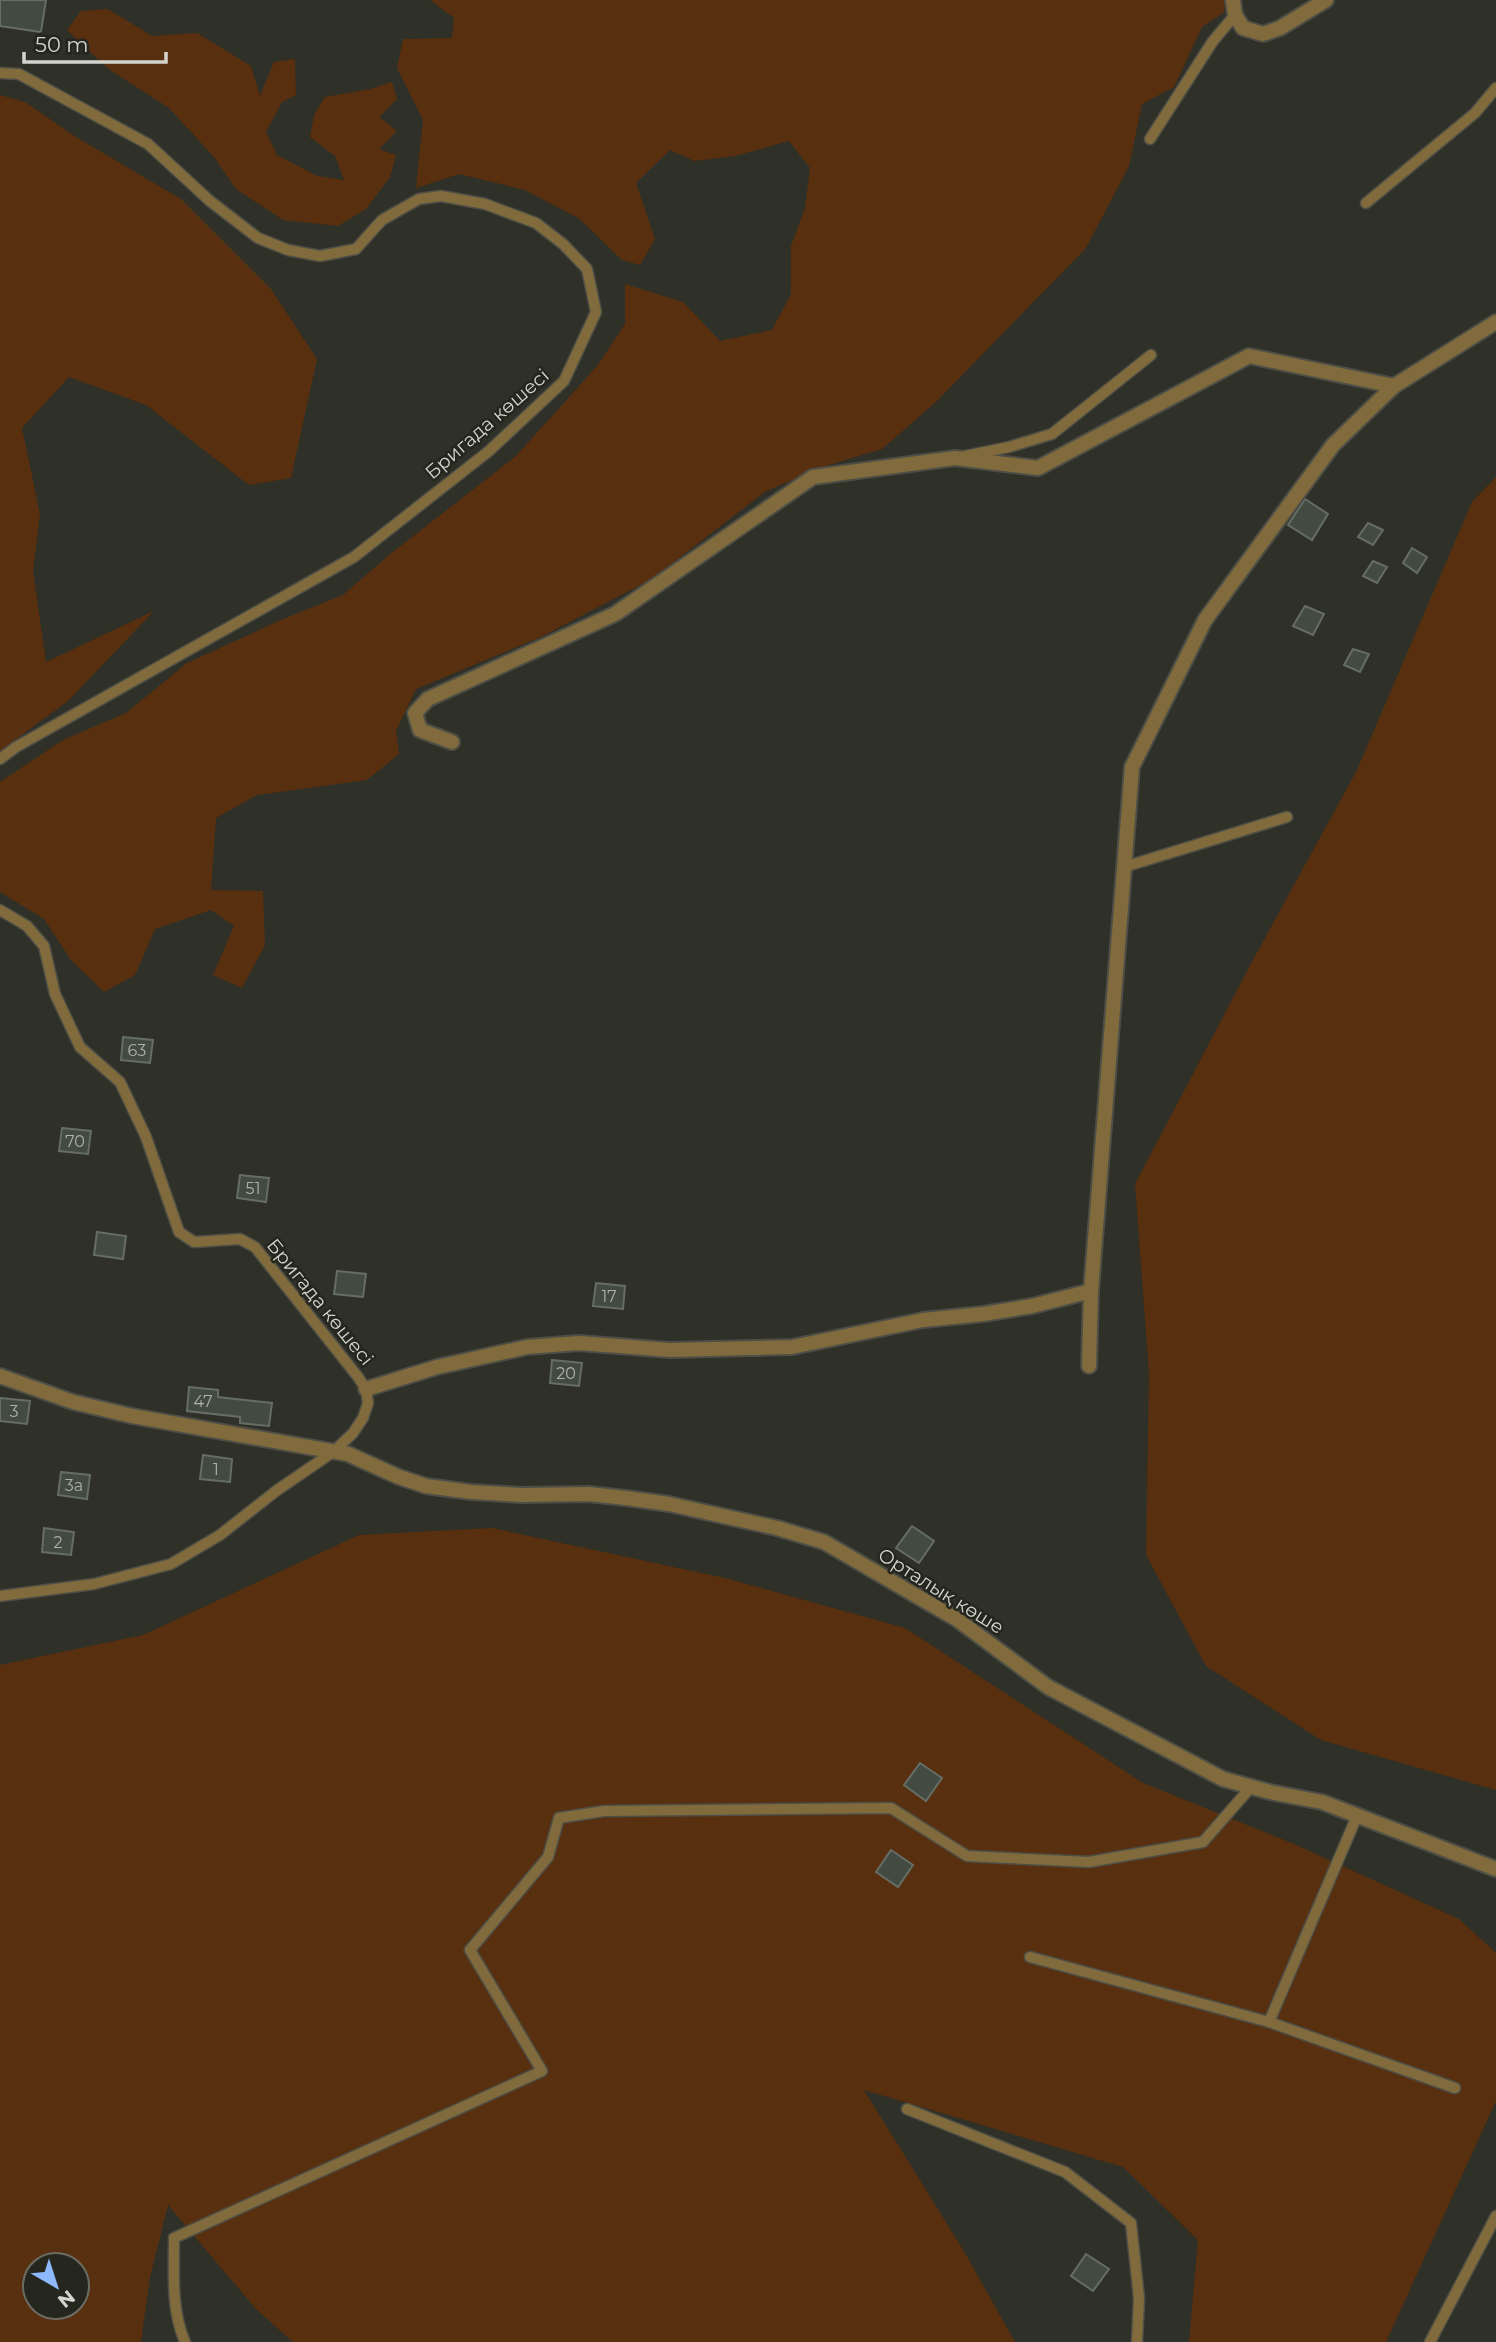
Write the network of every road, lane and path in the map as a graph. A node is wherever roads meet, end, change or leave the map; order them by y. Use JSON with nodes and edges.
{"nodes":[{"id":1,"x":1326,"y":0,"type":"edge"},
{"id":2,"x":1234,"y":8,"type":"edge"},
{"id":3,"x":0,"y":73,"type":"edge"},
{"id":4,"x":1496,"y":88,"type":"edge"},
{"id":5,"x":1150,"y":139,"type":"dead end"},
{"id":6,"x":1366,"y":203,"type":"dead end"},
{"id":7,"x":1496,"y":322,"type":"edge"},
{"id":8,"x":1151,"y":355,"type":"dead end"},
{"id":9,"x":1394,"y":386,"type":"junction"},
{"id":10,"x":955,"y":458,"type":"junction"},
{"id":11,"x":452,"y":743,"type":"dead end"},
{"id":12,"x":0,"y":760,"type":"edge"},
{"id":13,"x":1287,"y":817,"type":"dead end"},
{"id":14,"x":1124,"y":867,"type":"junction"},
{"id":15,"x":0,"y":910,"type":"edge"},
{"id":16,"x":1091,"y":1291,"type":"junction"},
{"id":17,"x":1089,"y":1366,"type":"dead end"},
{"id":18,"x":0,"y":1377,"type":"edge"},
{"id":19,"x":366,"y":1389,"type":"junction"},
{"id":20,"x":333,"y":1452,"type":"junction"},
{"id":21,"x":0,"y":1596,"type":"edge"},
{"id":22,"x":1251,"y":1787,"type":"junction"},
{"id":23,"x":1357,"y":1816,"type":"junction"},
{"id":24,"x":1496,"y":1869,"type":"edge"},
{"id":25,"x":1030,"y":1957,"type":"dead end"},
{"id":26,"x":1269,"y":2022,"type":"junction"},
{"id":27,"x":1455,"y":2088,"type":"dead end"},
{"id":28,"x":907,"y":2109,"type":"dead end"},
{"id":29,"x":1496,"y":2216,"type":"edge"},
{"id":30,"x":185,"y":2342,"type":"edge"},
{"id":31,"x":1137,"y":2342,"type":"edge"},
{"id":32,"x":1430,"y":2342,"type":"edge"}],
"edges":[{"from":1,"to":2,"type":"street"},
{"from":2,"to":5,"type":"lane"},
{"from":3,"to":12,"type":"lane","name":"Бригада көшесі"},
{"from":4,"to":6,"type":"lane"},
{"from":7,"to":9,"type":"street"},
{"from":8,"to":10,"type":"lane"},
{"from":9,"to":10,"type":"street"},
{"from":9,"to":14,"type":"street"},
{"from":10,"to":11,"type":"street"},
{"from":13,"to":14,"type":"lane"},
{"from":14,"to":16,"type":"street"},
{"from":15,"to":19,"type":"lane","name":"Бригада көшесі"},
{"from":16,"to":17,"type":"street"},
{"from":16,"to":19,"type":"street"},
{"from":18,"to":20,"type":"street","name":"Орталық көше"},
{"from":19,"to":20,"type":"lane","name":"Бригада көшесі"},
{"from":20,"to":21,"type":"lane","name":"Бригада көшесі"},
{"from":20,"to":22,"type":"street","name":"Орталық көше"},
{"from":22,"to":23,"type":"street","name":"Орталық көше"},
{"from":22,"to":30,"type":"lane"},
{"from":23,"to":24,"type":"street","name":"Орталық көше"},
{"from":23,"to":26,"type":"lane"},
{"from":25,"to":26,"type":"lane"},
{"from":26,"to":27,"type":"lane"},
{"from":28,"to":31,"type":"lane"},
{"from":29,"to":32,"type":"lane"}]}
